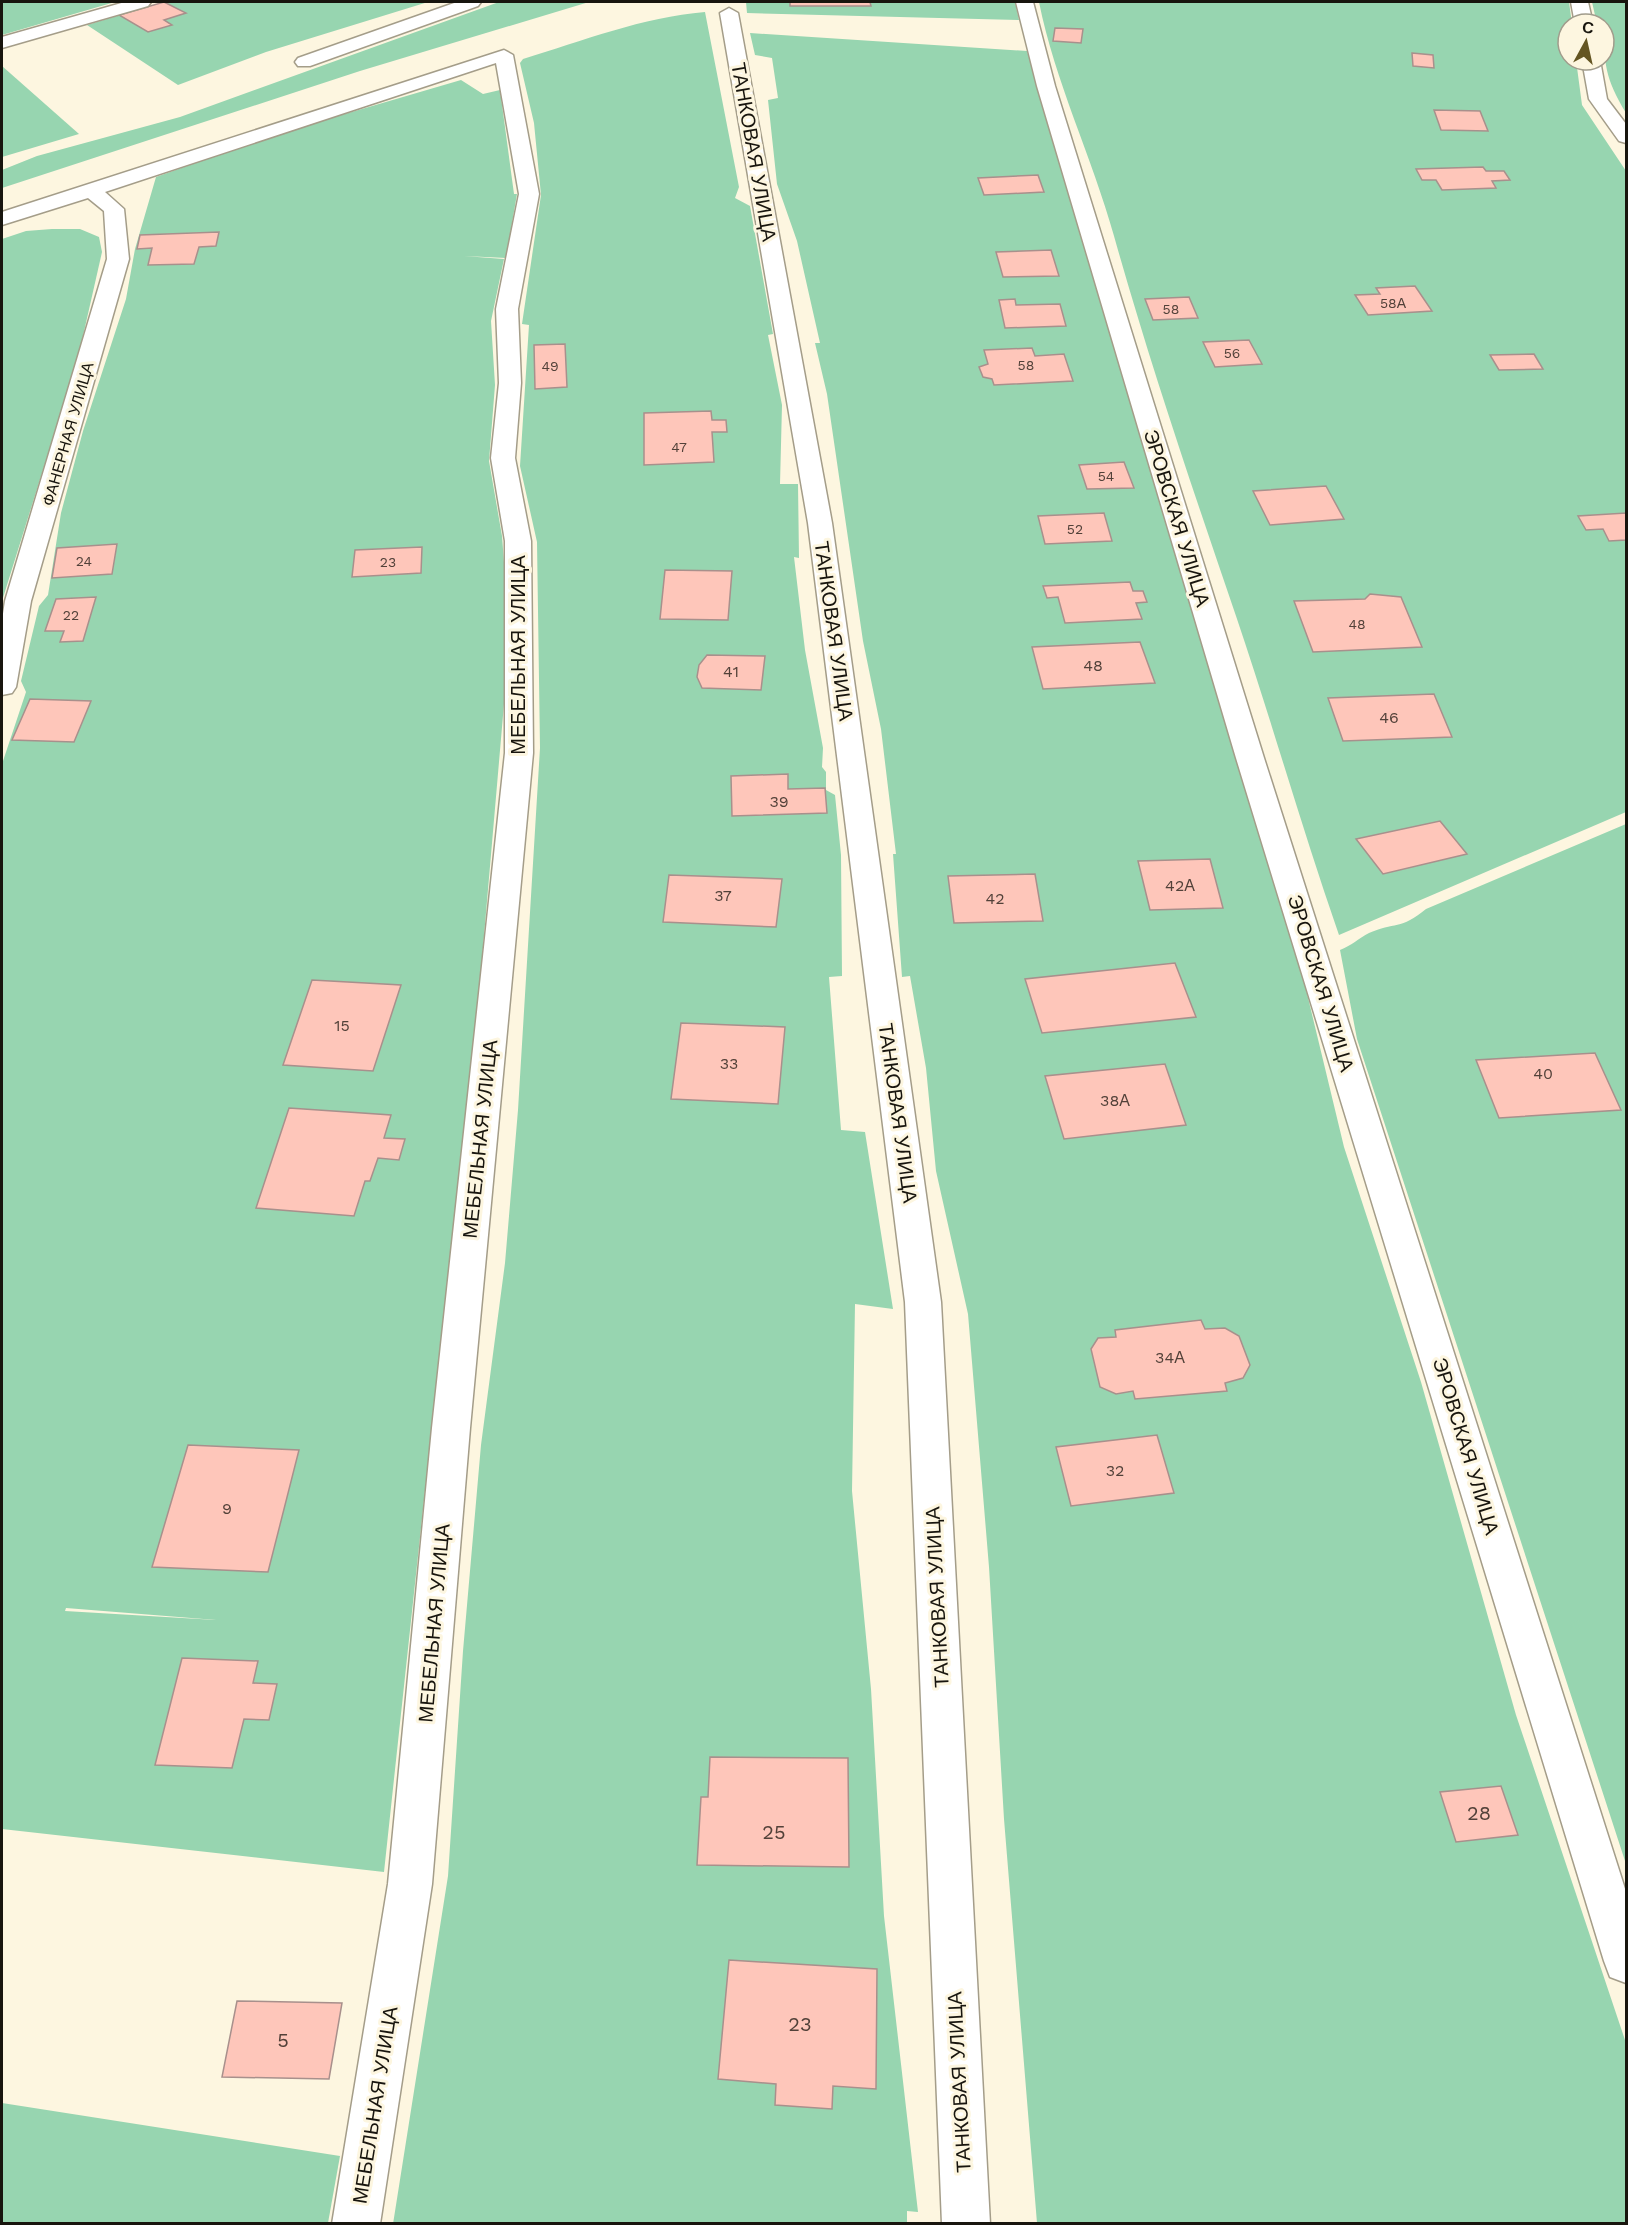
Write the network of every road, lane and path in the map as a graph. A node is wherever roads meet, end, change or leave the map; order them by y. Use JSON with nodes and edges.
{"nodes":[{"id":1,"x":142,"y":2,"type":"edge"},
{"id":2,"x":472,"y":2,"type":"edge"},
{"id":3,"x":1024,"y":2,"type":"edge"},
{"id":4,"x":729,"y":13,"type":"dead end"},
{"id":5,"x":2,"y":43,"type":"edge"},
{"id":6,"x":304,"y":62,"type":"dead end"},
{"id":7,"x":1593,"y":72,"type":"edge"},
{"id":8,"x":1626,"y":137,"type":"edge"},
{"id":9,"x":93,"y":190,"type":"junction"},
{"id":10,"x":2,"y":219,"type":"edge"},
{"id":11,"x":2,"y":687,"type":"edge"},
{"id":12,"x":1626,"y":1961,"type":"edge"},
{"id":13,"x":356,"y":2223,"type":"edge"},
{"id":14,"x":966,"y":2223,"type":"edge"}],
"edges":[{"from":1,"to":5,"type":"street"},
{"from":2,"to":6,"type":"street"},
{"from":3,"to":12,"type":"street","name":"ЭРОВСКАЯ УЛИЦА"},
{"from":4,"to":14,"type":"street","name":"ТАНКОВАЯ УЛИЦА"},
{"from":7,"to":8,"type":"street"},
{"from":9,"to":10,"type":"street"},
{"from":9,"to":11,"type":"street","name":"ФАНЕРНАЯ УЛИЦА"},
{"from":9,"to":13,"type":"street","name":"МЕБЕЛЬНАЯ УЛИЦА"}]}
